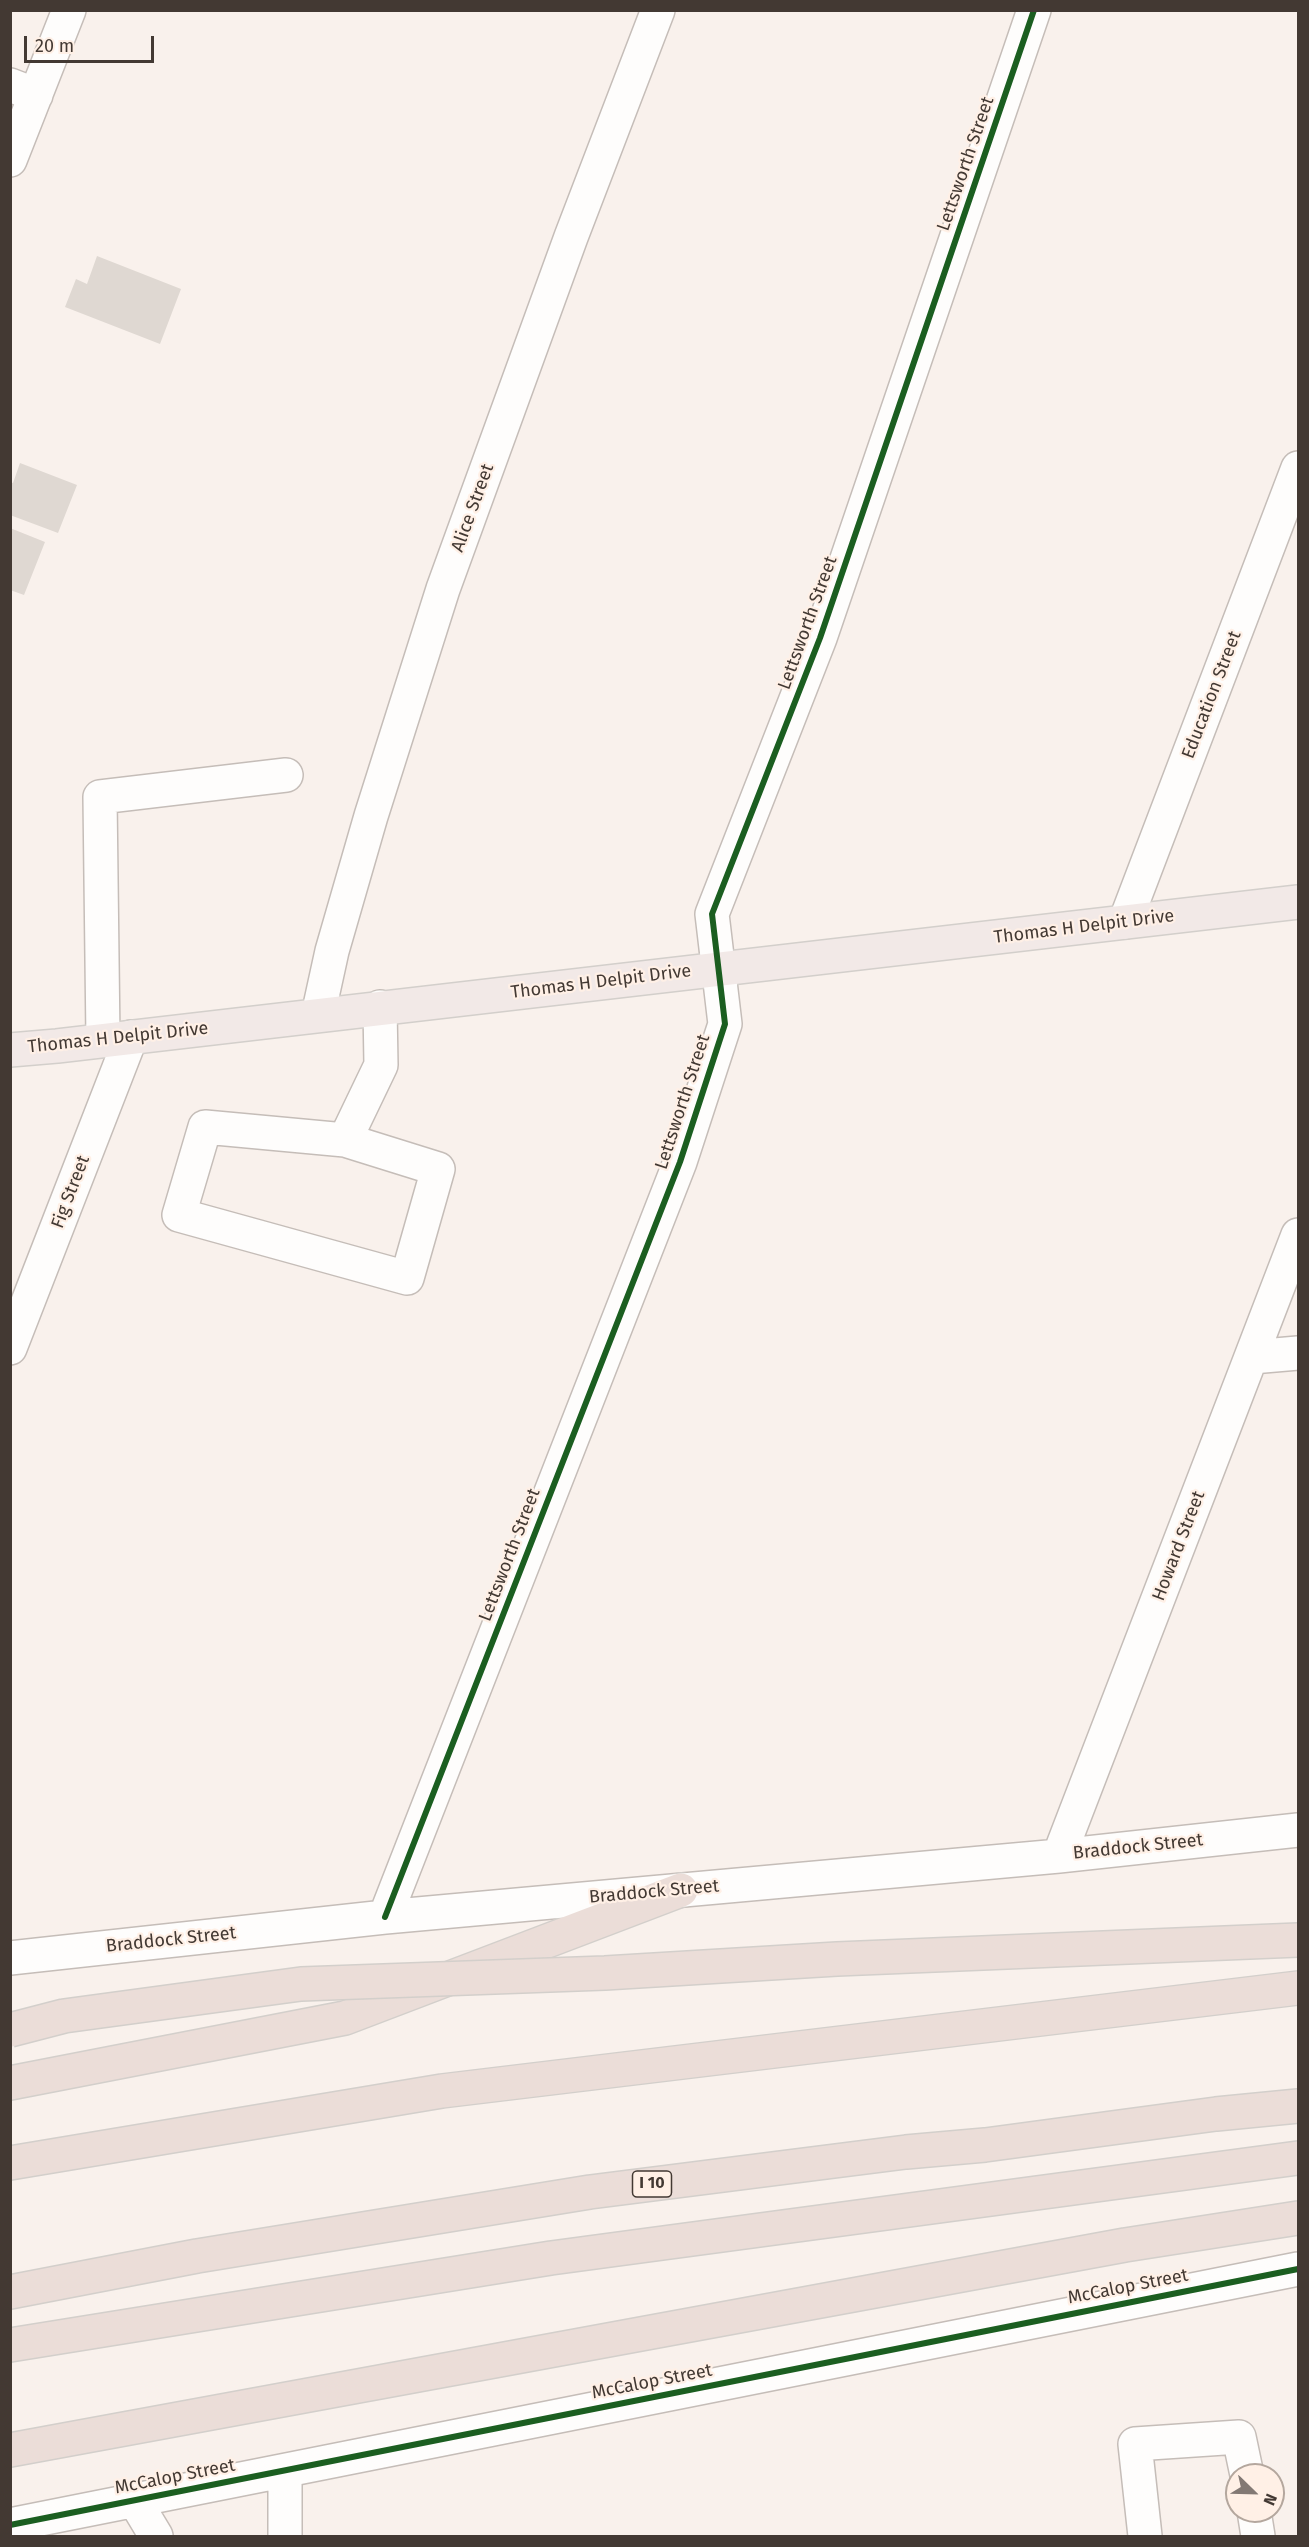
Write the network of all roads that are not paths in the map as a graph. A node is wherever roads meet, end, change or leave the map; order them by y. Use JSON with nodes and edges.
{"nodes":[{"id":1,"x":69,"y":10,"type":"edge"},
{"id":2,"x":658,"y":10,"type":"edge"},
{"id":3,"x":1034,"y":10,"type":"edge"},
{"id":4,"x":23,"y":90,"type":"edge"},
{"id":5,"x":10,"y":160,"type":"edge"},
{"id":6,"x":1299,"y":468,"type":"edge"},
{"id":7,"x":286,"y":774,"type":"dead end"},
{"id":8,"x":1299,"y":902,"type":"edge"},
{"id":9,"x":1125,"y":922,"type":"junction"},
{"id":10,"x":717,"y":969,"type":"junction"},
{"id":11,"x":380,"y":1008,"type":"junction"},
{"id":12,"x":318,"y":1015,"type":"junction"},
{"id":13,"x":117,"y":1038,"type":"junction"},
{"id":14,"x":10,"y":1050,"type":"edge"},
{"id":15,"x":345,"y":1140,"type":"junction"},
{"id":16,"x":1299,"y":1235,"type":"edge"},
{"id":17,"x":10,"y":1348,"type":"edge"},
{"id":18,"x":1299,"y":1353,"type":"edge"},
{"id":19,"x":1252,"y":1357,"type":"junction"},
{"id":20,"x":1299,"y":1830,"type":"edge"},
{"id":21,"x":1059,"y":1856,"type":"junction"},
{"id":22,"x":681,"y":1890,"type":"junction"},
{"id":23,"x":385,"y":1917,"type":"junction"},
{"id":24,"x":1299,"y":1940,"type":"edge"},
{"id":25,"x":10,"y":1958,"type":"edge"},
{"id":26,"x":1299,"y":1988,"type":"edge"},
{"id":27,"x":10,"y":2030,"type":"edge"},
{"id":28,"x":10,"y":2083,"type":"edge"},
{"id":29,"x":1299,"y":2106,"type":"edge"},
{"id":30,"x":1299,"y":2158,"type":"edge"},
{"id":31,"x":10,"y":2163,"type":"edge"},
{"id":32,"x":1299,"y":2218,"type":"edge"},
{"id":33,"x":1299,"y":2269,"type":"edge"},
{"id":34,"x":10,"y":2292,"type":"edge"},
{"id":35,"x":10,"y":2345,"type":"edge"},
{"id":36,"x":10,"y":2450,"type":"edge"},
{"id":37,"x":1244,"y":2463,"type":"edge"},
{"id":38,"x":285,"y":2470,"type":"junction"},
{"id":39,"x":135,"y":2501,"type":"junction"},
{"id":40,"x":10,"y":2525,"type":"edge"},
{"id":41,"x":156,"y":2536,"type":"edge"},
{"id":42,"x":285,"y":2536,"type":"edge"},
{"id":43,"x":1146,"y":2536,"type":"edge"}],
"edges":[{"from":1,"to":4,"type":"street"},
{"from":2,"to":12,"type":"street","name":"Alice Street"},
{"from":3,"to":10,"type":"street","name":"Lettsworth Street"},
{"from":4,"to":5,"type":"street"},
{"from":6,"to":9,"type":"street","name":"Education Street"},
{"from":7,"to":13,"type":"street"},
{"from":8,"to":9,"type":"main road","name":"Thomas H Delpit Drive"},
{"from":9,"to":10,"type":"main road","name":"Thomas H Delpit Drive"},
{"from":10,"to":11,"type":"main road","name":"Thomas H Delpit Drive"},
{"from":10,"to":23,"type":"street","name":"Lettsworth Street"},
{"from":11,"to":12,"type":"main road","name":"Thomas H Delpit Drive"},
{"from":11,"to":15,"type":"street"},
{"from":12,"to":13,"type":"main road","name":"Thomas H Delpit Drive"},
{"from":13,"to":14,"type":"main road","name":"Thomas H Delpit Drive"},
{"from":13,"to":17,"type":"street","name":"Fig Street"},
{"from":15,"to":15,"type":"street"},
{"from":16,"to":19,"type":"street","name":"Howard Street"},
{"from":18,"to":19,"type":"street"},
{"from":19,"to":21,"type":"street","name":"Howard Street"},
{"from":20,"to":21,"type":"street","name":"Braddock Street"},
{"from":21,"to":22,"type":"street","name":"Braddock Street"},
{"from":22,"to":23,"type":"street","name":"Braddock Street"},
{"from":22,"to":28,"type":"highway"},
{"from":23,"to":25,"type":"street","name":"Braddock Street"},
{"from":24,"to":27,"type":"highway","bridge":true},
{"from":26,"to":31,"type":"highway"},
{"from":29,"to":34,"type":"highway","number":"I 10"},
{"from":30,"to":35,"type":"highway"},
{"from":32,"to":36,"type":"highway"},
{"from":33,"to":38,"type":"street","name":"McCalop Street"},
{"from":37,"to":43,"type":"street"},
{"from":38,"to":39,"type":"street","name":"McCalop Street"},
{"from":38,"to":42,"type":"street"},
{"from":39,"to":40,"type":"street","name":"McCalop Street"},
{"from":39,"to":41,"type":"street"}]}
